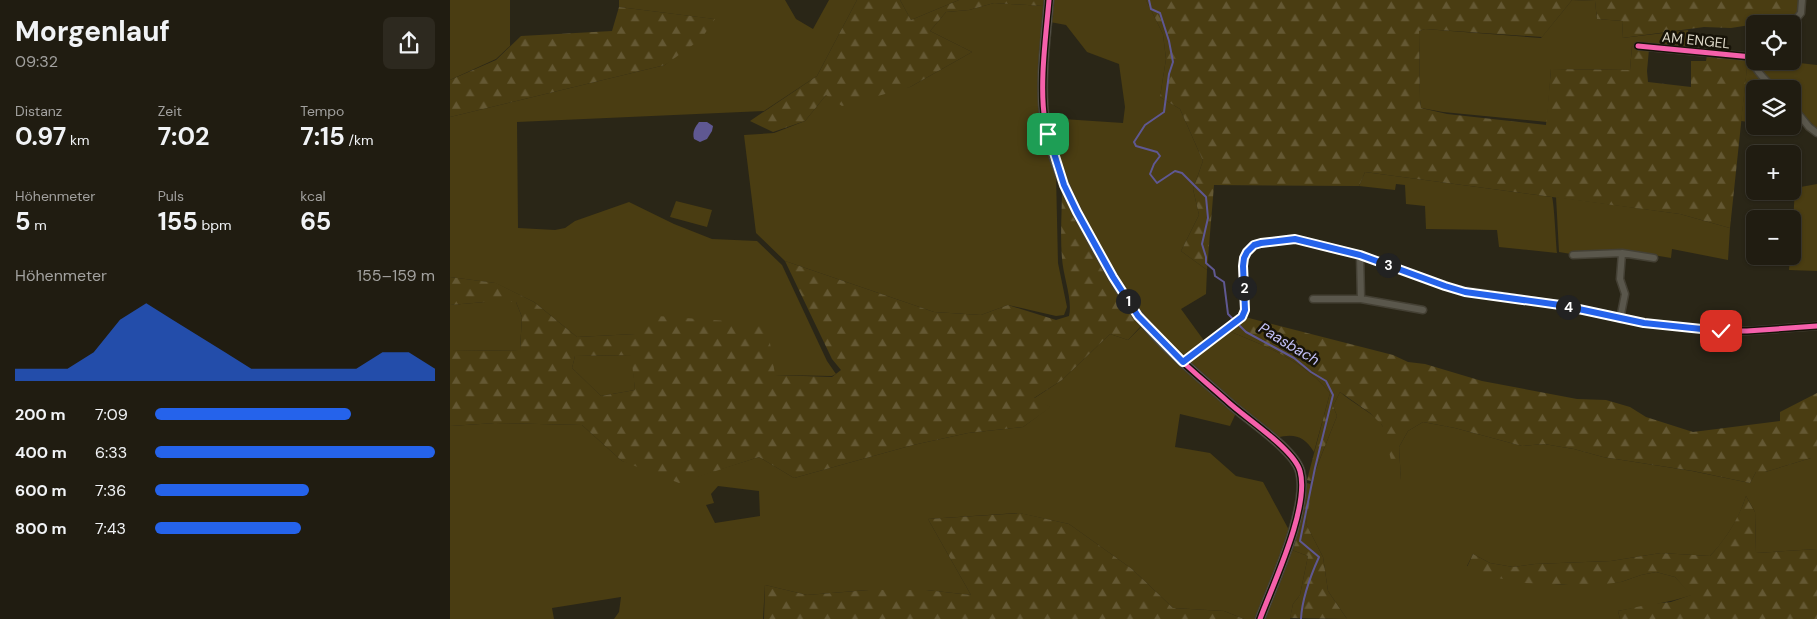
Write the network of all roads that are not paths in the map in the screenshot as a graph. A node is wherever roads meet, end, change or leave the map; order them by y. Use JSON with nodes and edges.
{"nodes":[{"id":1,"x":1049,"y":0,"type":"edge"},
{"id":2,"x":1802,"y":0,"type":"edge"},
{"id":3,"x":1799,"y":15,"type":"edge"},
{"id":4,"x":1638,"y":46,"type":"dead end"},
{"id":5,"x":1746,"y":57,"type":"edge"},
{"id":6,"x":1758,"y":70,"type":"edge"},
{"id":7,"x":1767,"y":80,"type":"edge"},
{"id":8,"x":1801,"y":117,"type":"edge"},
{"id":9,"x":1817,"y":133,"type":"edge"},
{"id":10,"x":1622,"y":253,"type":"junction"},
{"id":11,"x":1360,"y":255,"type":"junction"},
{"id":12,"x":1573,"y":255,"type":"dead end"},
{"id":13,"x":1654,"y":258,"type":"dead end"},
{"id":14,"x":1313,"y":299,"type":"dead end"},
{"id":15,"x":1361,"y":299,"type":"junction"},
{"id":16,"x":1422,"y":310,"type":"dead end"},
{"id":17,"x":1620,"y":319,"type":"junction"},
{"id":18,"x":1817,"y":326,"type":"edge"},
{"id":19,"x":1183,"y":362,"type":"junction"},
{"id":20,"x":1260,"y":619,"type":"edge"}],
"edges":[{"from":1,"to":19,"type":"street"},
{"from":2,"to":3,"type":"street"},
{"from":4,"to":5,"type":"street","name":"AM ENGEL"},
{"from":6,"to":7,"type":"street"},
{"from":8,"to":9,"type":"street"},
{"from":10,"to":12,"type":"street"},
{"from":10,"to":13,"type":"street"},
{"from":10,"to":17,"type":"street"},
{"from":11,"to":15,"type":"street"},
{"from":11,"to":17,"type":"street"},
{"from":11,"to":19,"type":"street"},
{"from":14,"to":15,"type":"street"},
{"from":15,"to":16,"type":"street"},
{"from":17,"to":18,"type":"street"},
{"from":19,"to":20,"type":"street"}]}
